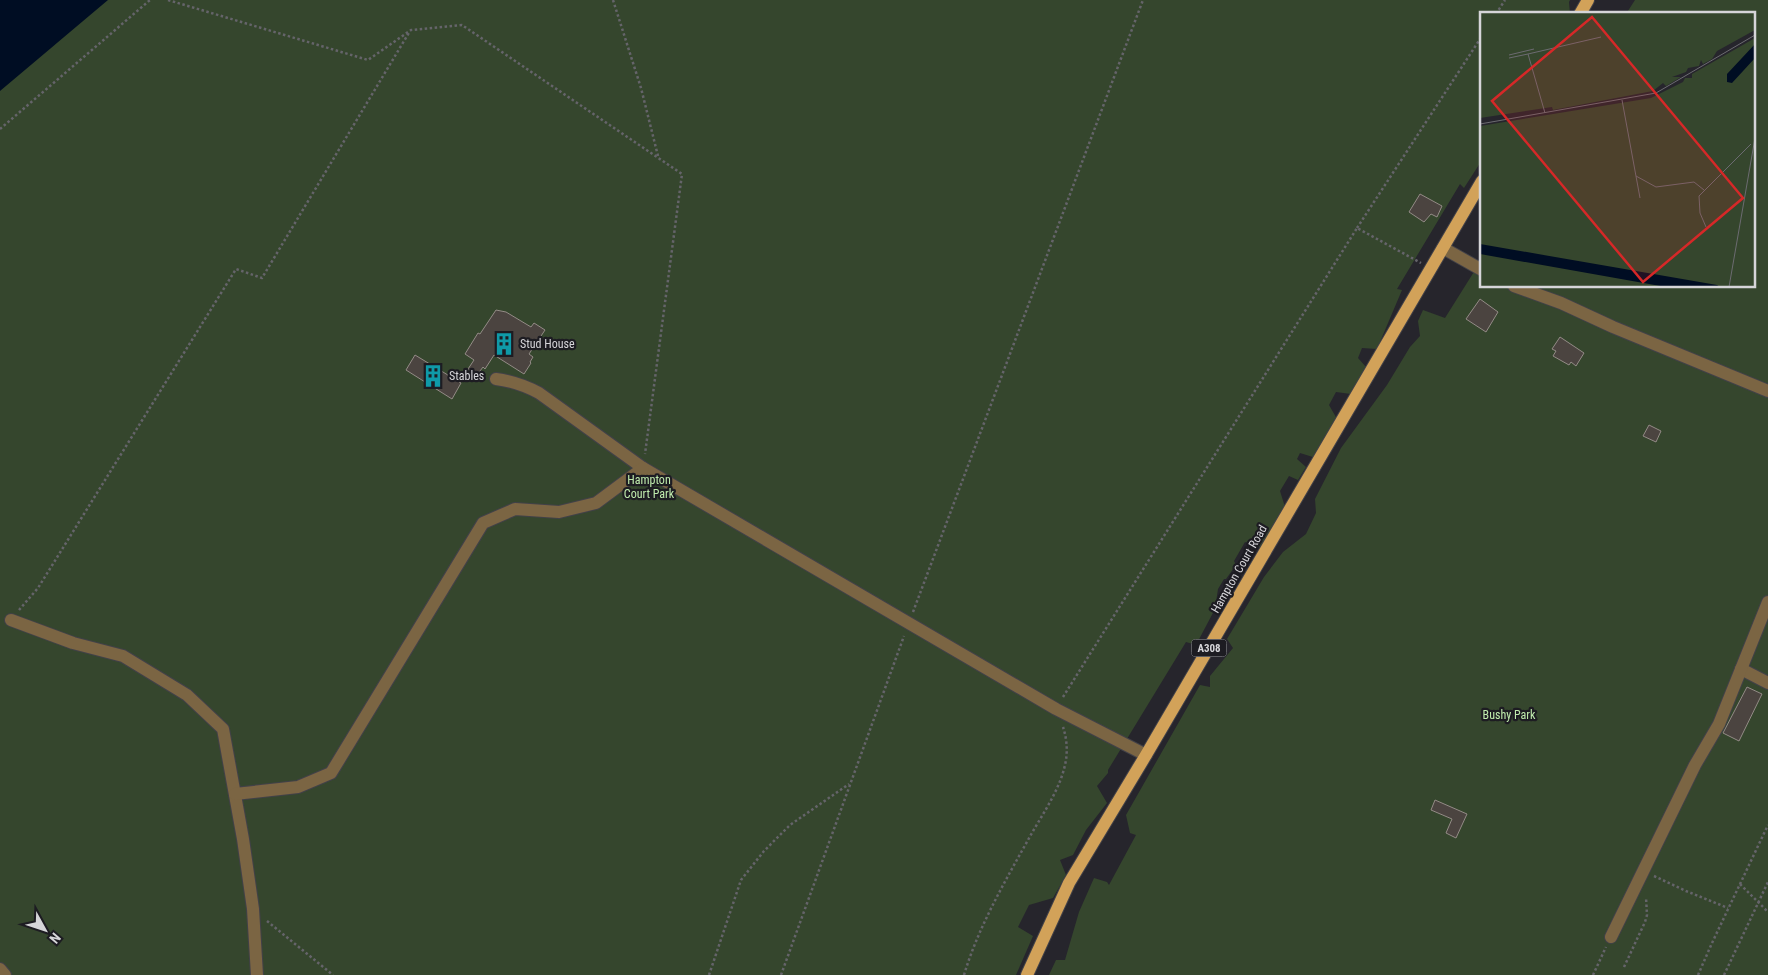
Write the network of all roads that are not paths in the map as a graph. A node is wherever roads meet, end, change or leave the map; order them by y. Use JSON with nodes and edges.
{"nodes":[{"id":1,"x":1588,"y":0,"type":"edge"},
{"id":2,"x":1581,"y":12,"type":"edge"},
{"id":3,"x":1480,"y":184,"type":"edge"},
{"id":4,"x":1443,"y":248,"type":"junction"},
{"id":5,"x":1480,"y":269,"type":"edge"},
{"id":6,"x":1520,"y":288,"type":"edge"},
{"id":7,"x":496,"y":379,"type":"dead end"},
{"id":8,"x":1768,"y":392,"type":"edge"},
{"id":9,"x":643,"y":468,"type":"junction"},
{"id":10,"x":1768,"y":602,"type":"edge"},
{"id":11,"x":11,"y":620,"type":"road end"},
{"id":12,"x":1741,"y":669,"type":"junction"},
{"id":13,"x":1768,"y":683,"type":"edge"},
{"id":14,"x":1146,"y":755,"type":"junction"},
{"id":15,"x":235,"y":794,"type":"junction"},
{"id":16,"x":1612,"y":937,"type":"road end"},
{"id":17,"x":0,"y":970,"type":"edge"},
{"id":18,"x":5,"y":975,"type":"edge"},
{"id":19,"x":257,"y":975,"type":"edge"},
{"id":20,"x":1027,"y":975,"type":"edge"}],
"edges":[{"from":1,"to":2,"type":"main road"},
{"from":3,"to":4,"type":"main road","name":"Hampton Court Road","number":"A308"},
{"from":4,"to":5,"type":"lane"},
{"from":4,"to":14,"type":"main road","name":"Hampton Court Road","number":"A308"},
{"from":6,"to":8,"type":"lane"},
{"from":7,"to":9,"type":"lane"},
{"from":9,"to":14,"type":"lane"},
{"from":9,"to":15,"type":"lane"},
{"from":10,"to":12,"type":"lane"},
{"from":11,"to":15,"type":"lane"},
{"from":12,"to":13,"type":"lane"},
{"from":12,"to":16,"type":"lane"},
{"from":14,"to":20,"type":"main road","name":"Hampton Court Road","number":"A308"},
{"from":15,"to":19,"type":"lane"},
{"from":17,"to":18,"type":"lane"}]}
